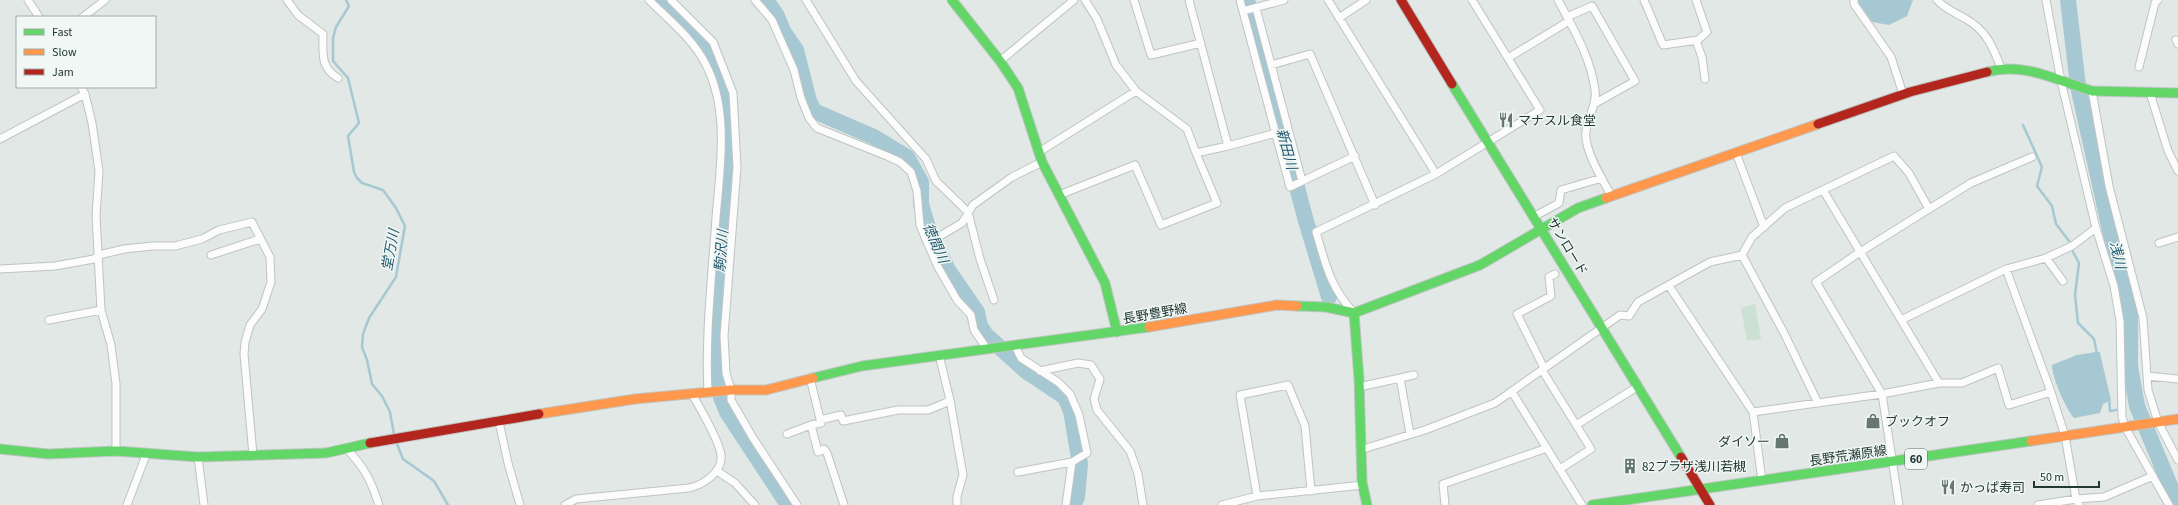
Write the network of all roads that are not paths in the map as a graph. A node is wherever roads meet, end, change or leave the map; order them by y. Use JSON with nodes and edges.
{"nodes":[{"id":1,"x":28,"y":0,"type":"edge"},
{"id":2,"x":105,"y":0,"type":"edge"},
{"id":3,"x":287,"y":0,"type":"edge"},
{"id":4,"x":649,"y":0,"type":"edge"},
{"id":5,"x":671,"y":0,"type":"edge"},
{"id":6,"x":755,"y":0,"type":"edge"},
{"id":7,"x":806,"y":0,"type":"edge"},
{"id":8,"x":952,"y":0,"type":"edge"},
{"id":9,"x":1074,"y":0,"type":"edge"},
{"id":10,"x":1085,"y":0,"type":"edge"},
{"id":11,"x":1134,"y":0,"type":"edge"},
{"id":12,"x":1189,"y":0,"type":"edge"},
{"id":13,"x":1240,"y":0,"type":"edge"},
{"id":14,"x":1284,"y":0,"type":"edge"},
{"id":15,"x":1328,"y":0,"type":"edge"},
{"id":16,"x":1366,"y":0,"type":"edge"},
{"id":17,"x":1401,"y":0,"type":"edge"},
{"id":18,"x":1472,"y":0,"type":"edge"},
{"id":19,"x":1558,"y":0,"type":"edge"},
{"id":20,"x":1644,"y":0,"type":"edge"},
{"id":21,"x":1696,"y":0,"type":"edge"},
{"id":22,"x":1854,"y":0,"type":"edge"},
{"id":23,"x":1937,"y":0,"type":"edge"},
{"id":24,"x":2046,"y":0,"type":"edge"},
{"id":25,"x":2158,"y":0,"type":"edge"},
{"id":26,"x":1255,"y":8,"type":"junction"},
{"id":27,"x":1245,"y":11,"type":"junction"},
{"id":28,"x":38,"y":16,"type":"edge"},
{"id":29,"x":84,"y":16,"type":"edge"},
{"id":30,"x":1339,"y":18,"type":"junction"},
{"id":31,"x":1568,"y":19,"type":"junction"},
{"id":32,"x":1696,"y":40,"type":"junction"},
{"id":33,"x":1201,"y":43,"type":"junction"},
{"id":34,"x":1508,"y":58,"type":"junction"},
{"id":35,"x":1000,"y":61,"type":"junction"},
{"id":36,"x":1271,"y":65,"type":"junction"},
{"id":37,"x":2139,"y":67,"type":"dead end"},
{"id":38,"x":2000,"y":68,"type":"junction"},
{"id":39,"x":338,"y":78,"type":"dead end"},
{"id":40,"x":1705,"y":78,"type":"dead end"},
{"id":41,"x":2063,"y":82,"type":"junction"},
{"id":42,"x":82,"y":88,"type":"edge"},
{"id":43,"x":1136,"y":91,"type":"junction"},
{"id":44,"x":2090,"y":91,"type":"junction"},
{"id":45,"x":2150,"y":93,"type":"junction"},
{"id":46,"x":2178,"y":93,"type":"edge"},
{"id":47,"x":85,"y":94,"type":"junction"},
{"id":48,"x":1903,"y":94,"type":"junction"},
{"id":49,"x":1594,"y":104,"type":"junction"},
{"id":50,"x":1276,"y":134,"type":"junction"},
{"id":51,"x":0,"y":139,"type":"edge"},
{"id":52,"x":1490,"y":142,"type":"junction"},
{"id":53,"x":1228,"y":146,"type":"junction"},
{"id":54,"x":1039,"y":152,"type":"junction"},
{"id":55,"x":1196,"y":153,"type":"junction"},
{"id":56,"x":1736,"y":153,"type":"junction"},
{"id":57,"x":1355,"y":156,"type":"junction"},
{"id":58,"x":2032,"y":156,"type":"dead end"},
{"id":59,"x":1042,"y":162,"type":"junction"},
{"id":60,"x":2178,"y":171,"type":"edge"},
{"id":61,"x":1436,"y":174,"type":"junction"},
{"id":62,"x":1602,"y":178,"type":"junction"},
{"id":63,"x":1302,"y":181,"type":"junction"},
{"id":64,"x":1823,"y":190,"type":"junction"},
{"id":65,"x":1059,"y":195,"type":"junction"},
{"id":66,"x":1611,"y":195,"type":"junction"},
{"id":67,"x":1376,"y":205,"type":"junction"},
{"id":68,"x":1929,"y":209,"type":"junction"},
{"id":69,"x":968,"y":212,"type":"junction"},
{"id":70,"x":1535,"y":216,"type":"junction"},
{"id":71,"x":1764,"y":227,"type":"junction"},
{"id":72,"x":2096,"y":228,"type":"junction"},
{"id":73,"x":1543,"y":229,"type":"junction"},
{"id":74,"x":2178,"y":237,"type":"edge"},
{"id":75,"x":260,"y":239,"type":"junction"},
{"id":76,"x":932,"y":241,"type":"junction"},
{"id":77,"x":2159,"y":243,"type":"dead end"},
{"id":78,"x":1860,"y":252,"type":"junction"},
{"id":79,"x":1742,"y":254,"type":"junction"},
{"id":80,"x":99,"y":255,"type":"junction"},
{"id":81,"x":211,"y":255,"type":"dead end"},
{"id":82,"x":2046,"y":258,"type":"junction"},
{"id":83,"x":0,"y":269,"type":"edge"},
{"id":84,"x":2006,"y":269,"type":"junction"},
{"id":85,"x":1555,"y":274,"type":"dead end"},
{"id":86,"x":2063,"y":281,"type":"dead end"},
{"id":87,"x":1669,"y":286,"type":"junction"},
{"id":88,"x":994,"y":300,"type":"dead end"},
{"id":89,"x":101,"y":310,"type":"junction"},
{"id":90,"x":1354,"y":313,"type":"junction"},
{"id":91,"x":49,"y":320,"type":"dead end"},
{"id":92,"x":1901,"y":320,"type":"junction"},
{"id":93,"x":1601,"y":328,"type":"junction"},
{"id":94,"x":1116,"y":332,"type":"junction"},
{"id":95,"x":1012,"y":347,"type":"junction"},
{"id":96,"x":991,"y":349,"type":"junction"},
{"id":97,"x":939,"y":355,"type":"junction"},
{"id":98,"x":1543,"y":369,"type":"junction"},
{"id":99,"x":1040,"y":371,"type":"junction"},
{"id":100,"x":1414,"y":375,"type":"dead end"},
{"id":101,"x":2147,"y":376,"type":"junction"},
{"id":102,"x":810,"y":378,"type":"junction"},
{"id":103,"x":1400,"y":378,"type":"junction"},
{"id":104,"x":2178,"y":379,"type":"edge"},
{"id":105,"x":1939,"y":383,"type":"junction"},
{"id":106,"x":1359,"y":387,"type":"junction"},
{"id":107,"x":1637,"y":387,"type":"junction"},
{"id":108,"x":729,"y":390,"type":"junction"},
{"id":109,"x":710,"y":392,"type":"junction"},
{"id":110,"x":1512,"y":392,"type":"junction"},
{"id":111,"x":2052,"y":392,"type":"junction"},
{"id":112,"x":692,"y":394,"type":"junction"},
{"id":113,"x":1882,"y":394,"type":"junction"},
{"id":114,"x":950,"y":401,"type":"junction"},
{"id":115,"x":1818,"y":403,"type":"junction"},
{"id":116,"x":1753,"y":412,"type":"junction"},
{"id":117,"x":2178,"y":419,"type":"edge"},
{"id":118,"x":820,"y":420,"type":"junction"},
{"id":119,"x":499,"y":422,"type":"junction"},
{"id":120,"x":2156,"y":422,"type":"junction"},
{"id":121,"x":811,"y":425,"type":"junction"},
{"id":122,"x":1576,"y":425,"type":"junction"},
{"id":123,"x":2128,"y":427,"type":"junction"},
{"id":124,"x":787,"y":434,"type":"dead end"},
{"id":125,"x":1410,"y":434,"type":"junction"},
{"id":126,"x":2065,"y":436,"type":"junction"},
{"id":127,"x":346,"y":448,"type":"junction"},
{"id":128,"x":1547,"y":448,"type":"junction"},
{"id":129,"x":0,"y":449,"type":"edge"},
{"id":130,"x":1360,"y":450,"type":"junction"},
{"id":131,"x":116,"y":451,"type":"junction"},
{"id":132,"x":146,"y":454,"type":"junction"},
{"id":133,"x":253,"y":455,"type":"junction"},
{"id":134,"x":198,"y":458,"type":"junction"},
{"id":135,"x":2178,"y":460,"type":"edge"},
{"id":136,"x":1073,"y":462,"type":"junction"},
{"id":137,"x":1892,"y":462,"type":"junction"},
{"id":138,"x":1560,"y":469,"type":"junction"},
{"id":139,"x":717,"y":471,"type":"junction"},
{"id":140,"x":1018,"y":472,"type":"dead end"},
{"id":141,"x":2153,"y":476,"type":"junction"},
{"id":142,"x":1762,"y":481,"type":"junction"},
{"id":143,"x":1363,"y":486,"type":"junction"},
{"id":144,"x":1700,"y":489,"type":"junction"},
{"id":145,"x":1311,"y":491,"type":"junction"},
{"id":146,"x":1257,"y":496,"type":"junction"},
{"id":147,"x":2077,"y":502,"type":"edge"},
{"id":148,"x":127,"y":505,"type":"edge"},
{"id":149,"x":204,"y":505,"type":"edge"},
{"id":150,"x":379,"y":505,"type":"edge"},
{"id":151,"x":520,"y":505,"type":"edge"},
{"id":152,"x":565,"y":505,"type":"edge"},
{"id":153,"x":755,"y":505,"type":"edge"},
{"id":154,"x":797,"y":505,"type":"edge"},
{"id":155,"x":844,"y":505,"type":"edge"},
{"id":156,"x":957,"y":505,"type":"edge"},
{"id":157,"x":1066,"y":505,"type":"edge"},
{"id":158,"x":1143,"y":505,"type":"edge"},
{"id":159,"x":1222,"y":505,"type":"edge"},
{"id":160,"x":1367,"y":505,"type":"edge"},
{"id":161,"x":1446,"y":505,"type":"edge"},
{"id":162,"x":1582,"y":505,"type":"edge"},
{"id":163,"x":1592,"y":505,"type":"edge"},
{"id":164,"x":1710,"y":505,"type":"edge"},
{"id":165,"x":1899,"y":505,"type":"edge"},
{"id":166,"x":2038,"y":505,"type":"edge"},
{"id":167,"x":2169,"y":505,"type":"edge"}],
"edges":[{"from":1,"to":28,"type":"street"},
{"from":2,"to":29,"type":"street"},
{"from":3,"to":39,"type":"street"},
{"from":4,"to":109,"type":"street"},
{"from":5,"to":108,"type":"street"},
{"from":6,"to":76,"type":"street"},
{"from":7,"to":69,"type":"street"},
{"from":8,"to":35,"type":"street","name":"長野豊野線"},
{"from":9,"to":35,"type":"street"},
{"from":10,"to":43,"type":"street"},
{"from":11,"to":33,"type":"street"},
{"from":12,"to":33,"type":"street"},
{"from":13,"to":27,"type":"street"},
{"from":14,"to":26,"type":"street"},
{"from":15,"to":30,"type":"street"},
{"from":16,"to":30,"type":"street"},
{"from":17,"to":52,"type":"street","name":"サンロード"},
{"from":18,"to":34,"type":"street"},
{"from":19,"to":31,"type":"street"},
{"from":20,"to":32,"type":"street"},
{"from":21,"to":32,"type":"street"},
{"from":22,"to":48,"type":"street"},
{"from":23,"to":38,"type":"street"},
{"from":24,"to":41,"type":"street"},
{"from":25,"to":37,"type":"street"},
{"from":26,"to":27,"type":"street"},
{"from":26,"to":36,"type":"street"},
{"from":27,"to":50,"type":"street"},
{"from":30,"to":61,"type":"street"},
{"from":31,"to":34,"type":"street"},
{"from":31,"to":49,"type":"street"},
{"from":31,"to":49,"type":"street"},
{"from":32,"to":40,"type":"street"},
{"from":33,"to":53,"type":"street"},
{"from":34,"to":52,"type":"street"},
{"from":35,"to":54,"type":"street","name":"長野豊野線"},
{"from":36,"to":57,"type":"street"},
{"from":36,"to":63,"type":"street"},
{"from":38,"to":41,"type":"street"},
{"from":38,"to":48,"type":"street"},
{"from":41,"to":44,"type":"street"},
{"from":41,"to":72,"type":"street"},
{"from":42,"to":47,"type":"street"},
{"from":43,"to":54,"type":"street"},
{"from":43,"to":55,"type":"street"},
{"from":44,"to":45,"type":"street"},
{"from":44,"to":101,"type":"street"},
{"from":45,"to":46,"type":"street"},
{"from":45,"to":60,"type":"street"},
{"from":47,"to":51,"type":"street"},
{"from":47,"to":80,"type":"street"},
{"from":48,"to":56,"type":"street"},
{"from":49,"to":62,"type":"street"},
{"from":50,"to":53,"type":"street"},
{"from":50,"to":63,"type":"street"},
{"from":52,"to":61,"type":"street"},
{"from":52,"to":70,"type":"street","name":"サンロード"},
{"from":53,"to":55,"type":"street"},
{"from":54,"to":59,"type":"street","name":"長野豊野線"},
{"from":55,"to":65,"type":"street"},
{"from":56,"to":66,"type":"street"},
{"from":56,"to":71,"type":"street"},
{"from":57,"to":63,"type":"street"},
{"from":57,"to":67,"type":"street"},
{"from":58,"to":68,"type":"street"},
{"from":59,"to":65,"type":"street","name":"長野豊野線"},
{"from":59,"to":69,"type":"street"},
{"from":61,"to":67,"type":"street"},
{"from":62,"to":66,"type":"street"},
{"from":62,"to":70,"type":"street"},
{"from":64,"to":68,"type":"street"},
{"from":64,"to":71,"type":"street"},
{"from":64,"to":78,"type":"street"},
{"from":65,"to":94,"type":"street","name":"長野豊野線"},
{"from":66,"to":73,"type":"street"},
{"from":67,"to":90,"type":"street"},
{"from":68,"to":78,"type":"street"},
{"from":69,"to":76,"type":"street"},
{"from":69,"to":88,"type":"street"},
{"from":70,"to":73,"type":"street","name":"サンロード"},
{"from":71,"to":79,"type":"street"},
{"from":72,"to":82,"type":"street"},
{"from":72,"to":123,"type":"street"},
{"from":73,"to":90,"type":"street"},
{"from":73,"to":93,"type":"street","name":"サンロード"},
{"from":74,"to":77,"type":"street"},
{"from":75,"to":80,"type":"street"},
{"from":75,"to":81,"type":"street"},
{"from":75,"to":133,"type":"street"},
{"from":76,"to":96,"type":"street"},
{"from":78,"to":92,"type":"street"},
{"from":78,"to":113,"type":"street"},
{"from":79,"to":87,"type":"street"},
{"from":79,"to":115,"type":"street"},
{"from":80,"to":83,"type":"street"},
{"from":80,"to":89,"type":"street"},
{"from":82,"to":84,"type":"street"},
{"from":82,"to":86,"type":"street"},
{"from":84,"to":92,"type":"street"},
{"from":84,"to":111,"type":"street"},
{"from":85,"to":98,"type":"street"},
{"from":87,"to":93,"type":"street"},
{"from":87,"to":116,"type":"street"},
{"from":89,"to":91,"type":"street"},
{"from":89,"to":131,"type":"street"},
{"from":90,"to":94,"type":"street","name":"長野豊野線"},
{"from":90,"to":106,"type":"street"},
{"from":92,"to":105,"type":"street"},
{"from":93,"to":98,"type":"street"},
{"from":93,"to":107,"type":"street","name":"サンロード"},
{"from":94,"to":95,"type":"street"},
{"from":95,"to":96,"type":"street"},
{"from":95,"to":99,"type":"street"},
{"from":96,"to":97,"type":"street"},
{"from":97,"to":102,"type":"street"},
{"from":97,"to":114,"type":"street"},
{"from":98,"to":110,"type":"street"},
{"from":98,"to":122,"type":"street"},
{"from":99,"to":136,"type":"street"},
{"from":99,"to":158,"type":"street"},
{"from":100,"to":103,"type":"street"},
{"from":101,"to":104,"type":"street"},
{"from":101,"to":120,"type":"street"},
{"from":102,"to":108,"type":"street"},
{"from":102,"to":118,"type":"street"},
{"from":103,"to":106,"type":"street"},
{"from":103,"to":125,"type":"street"},
{"from":105,"to":111,"type":"street"},
{"from":105,"to":113,"type":"street"},
{"from":106,"to":130,"type":"street"},
{"from":107,"to":122,"type":"street"},
{"from":107,"to":144,"type":"street","name":"サンロード"},
{"from":108,"to":109,"type":"street"},
{"from":108,"to":154,"type":"street"},
{"from":109,"to":112,"type":"street"},
{"from":110,"to":125,"type":"street"},
{"from":110,"to":128,"type":"street"},
{"from":111,"to":126,"type":"street"},
{"from":112,"to":119,"type":"street"},
{"from":112,"to":139,"type":"street"},
{"from":113,"to":115,"type":"street"},
{"from":113,"to":137,"type":"street"},
{"from":114,"to":118,"type":"street"},
{"from":114,"to":156,"type":"street"},
{"from":115,"to":116,"type":"street"},
{"from":116,"to":142,"type":"street"},
{"from":117,"to":120,"type":"street","name":"長野荒瀬原線","number":"60"},
{"from":118,"to":121,"type":"street"},
{"from":119,"to":127,"type":"street"},
{"from":119,"to":151,"type":"street"},
{"from":120,"to":123,"type":"street","name":"長野荒瀬原線","number":"60"},
{"from":120,"to":135,"type":"street"},
{"from":121,"to":124,"type":"street"},
{"from":121,"to":155,"type":"street"},
{"from":122,"to":138,"type":"street"},
{"from":123,"to":126,"type":"street","name":"長野荒瀬原線","number":"60"},
{"from":123,"to":141,"type":"street"},
{"from":125,"to":130,"type":"street"},
{"from":126,"to":137,"type":"street","name":"長野荒瀬原線","number":"60"},
{"from":126,"to":147,"type":"street"},
{"from":127,"to":133,"type":"street"},
{"from":127,"to":150,"type":"street"},
{"from":128,"to":138,"type":"street"},
{"from":128,"to":161,"type":"street"},
{"from":129,"to":131,"type":"street"},
{"from":130,"to":143,"type":"street"},
{"from":131,"to":132,"type":"street"},
{"from":132,"to":134,"type":"street"},
{"from":132,"to":148,"type":"street"},
{"from":133,"to":134,"type":"street"},
{"from":134,"to":149,"type":"street"},
{"from":136,"to":140,"type":"street"},
{"from":136,"to":157,"type":"street"},
{"from":137,"to":142,"type":"street","name":"長野荒瀬原線","number":"60"},
{"from":137,"to":165,"type":"street"},
{"from":138,"to":162,"type":"street"},
{"from":139,"to":152,"type":"street"},
{"from":139,"to":153,"type":"street"},
{"from":141,"to":147,"type":"street"},
{"from":141,"to":167,"type":"street"},
{"from":142,"to":144,"type":"street","name":"長野荒瀬原線","number":"60"},
{"from":143,"to":145,"type":"street"},
{"from":143,"to":160,"type":"street"},
{"from":144,"to":163,"type":"street","name":"長野荒瀬原線","number":"60"},
{"from":144,"to":164,"type":"street","name":"サンロード"},
{"from":145,"to":146,"type":"street"},
{"from":145,"to":146,"type":"street"},
{"from":146,"to":159,"type":"street"},
{"from":147,"to":166,"type":"street"}]}
